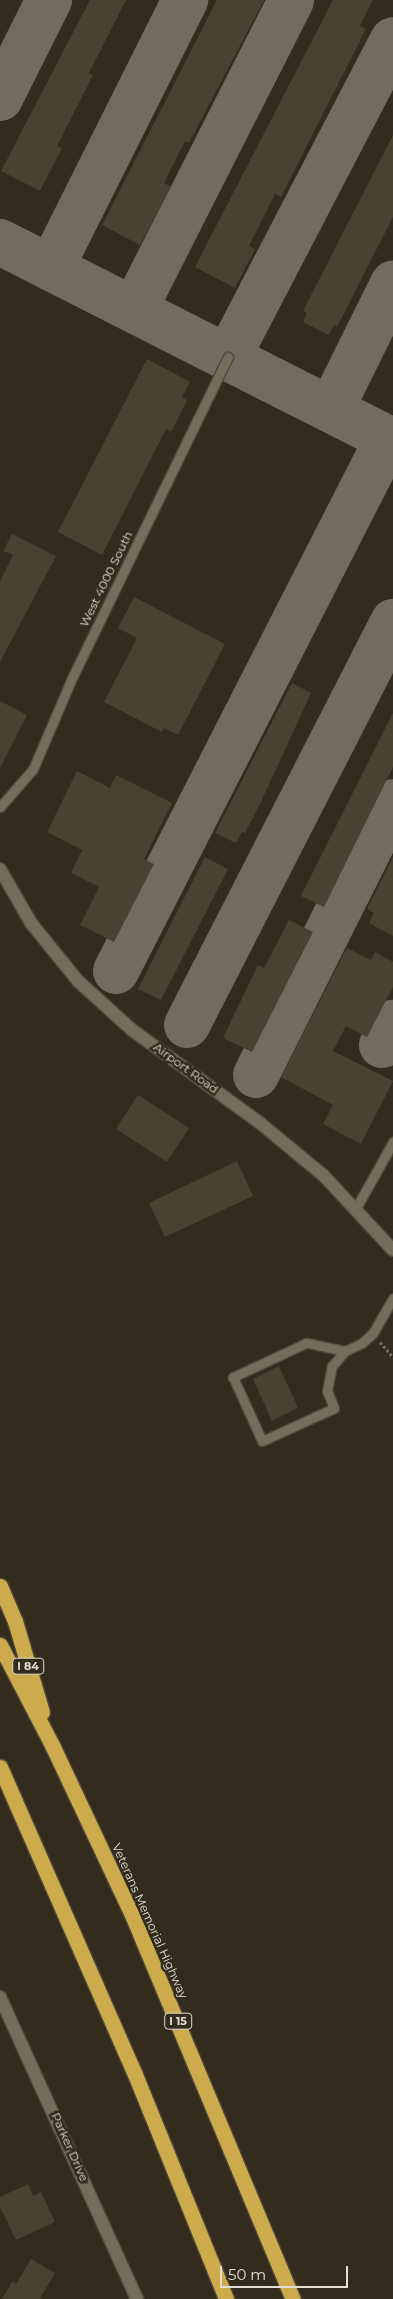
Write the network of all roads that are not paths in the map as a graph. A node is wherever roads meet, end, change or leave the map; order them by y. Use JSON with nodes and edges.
{"nodes":[{"id":1,"x":228,"y":358,"type":"dead end"},
{"id":2,"x":0,"y":807,"type":"edge"},
{"id":3,"x":0,"y":868,"type":"edge"},
{"id":4,"x":393,"y":1142,"type":"edge"},
{"id":5,"x":356,"y":1208,"type":"junction"},
{"id":6,"x":393,"y":1250,"type":"edge"},
{"id":7,"x":393,"y":1298,"type":"edge"},
{"id":8,"x":345,"y":1351,"type":"junction"},
{"id":9,"x":0,"y":1586,"type":"edge"},
{"id":10,"x":0,"y":1645,"type":"edge"},
{"id":11,"x":53,"y":1747,"type":"junction"},
{"id":12,"x":0,"y":1767,"type":"edge"},
{"id":13,"x":0,"y":1997,"type":"edge"},
{"id":14,"x":137,"y":2299,"type":"edge"},
{"id":15,"x":226,"y":2299,"type":"edge"},
{"id":16,"x":293,"y":2299,"type":"edge"}],
"edges":[{"from":1,"to":2,"type":"lane","name":"West 4000 South"},
{"from":3,"to":5,"type":"street","name":"Airport Road"},
{"from":4,"to":5,"type":"lane"},
{"from":5,"to":6,"type":"street","name":"Airport Road"},
{"from":7,"to":8,"type":"lane"},
{"from":8,"to":8,"type":"lane"},
{"from":9,"to":11,"type":"highway","number":"I 84"},
{"from":10,"to":11,"type":"highway","name":"Veterans Memorial Highway","number":"I 15"},
{"from":11,"to":16,"type":"highway","name":"Veterans Memorial Highway","number":"I 15"},
{"from":12,"to":15,"type":"highway"},
{"from":13,"to":14,"type":"street","name":"Parker Drive"}]}
